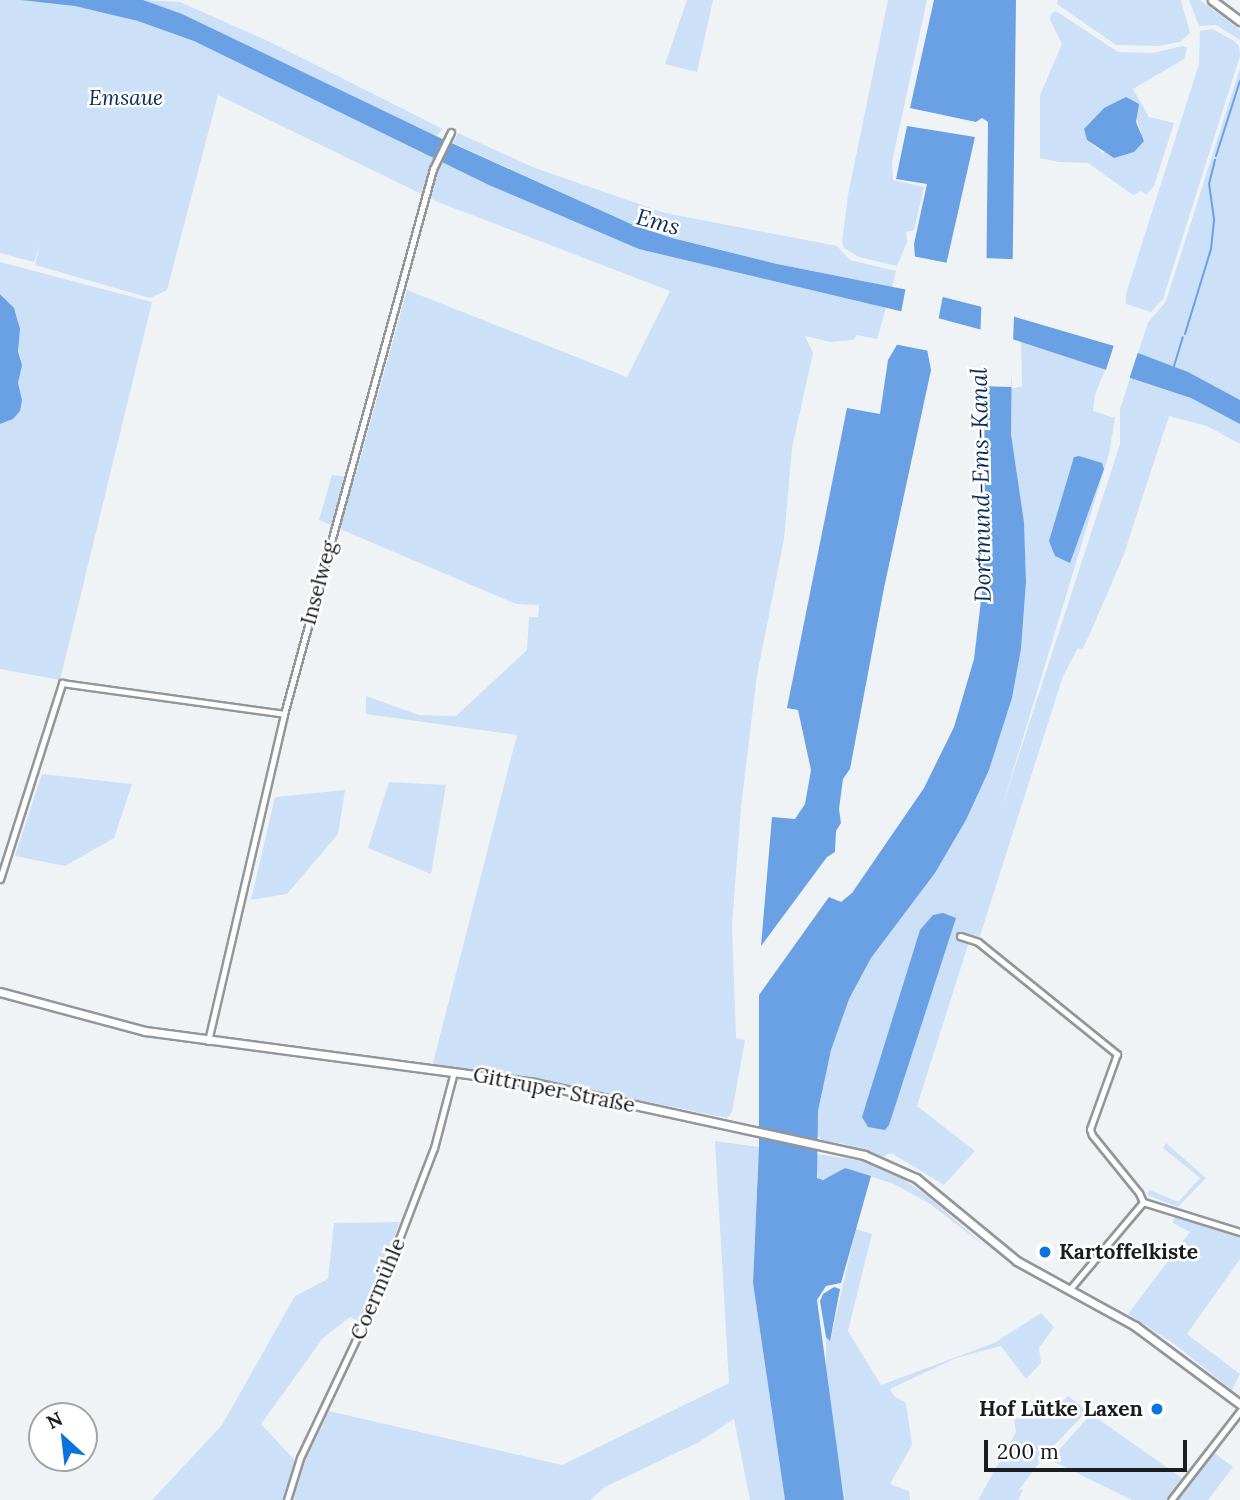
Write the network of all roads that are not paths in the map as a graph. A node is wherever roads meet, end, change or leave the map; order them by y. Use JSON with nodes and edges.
{"nodes":[{"id":1,"x":1212,"y":0,"type":"edge"},
{"id":2,"x":1240,"y":21,"type":"edge"},
{"id":3,"x":451,"y":132,"type":"dead end"},
{"id":4,"x":284,"y":713,"type":"junction"},
{"id":5,"x":0,"y":879,"type":"edge"},
{"id":6,"x":960,"y":936,"type":"dead end"},
{"id":7,"x":0,"y":992,"type":"edge"},
{"id":8,"x":208,"y":1041,"type":"junction"},
{"id":9,"x":454,"y":1072,"type":"junction"},
{"id":10,"x":1143,"y":1202,"type":"junction"},
{"id":11,"x":1240,"y":1232,"type":"edge"},
{"id":12,"x":1069,"y":1290,"type":"junction"},
{"id":13,"x":1240,"y":1404,"type":"edge"},
{"id":14,"x":1240,"y":1411,"type":"edge"},
{"id":15,"x":287,"y":1500,"type":"edge"},
{"id":16,"x":1171,"y":1500,"type":"edge"}],
"edges":[{"from":1,"to":2,"type":"street"},
{"from":3,"to":4,"type":"street","name":"Inselweg"},
{"from":4,"to":5,"type":"street"},
{"from":4,"to":8,"type":"street","name":"Inselweg"},
{"from":6,"to":10,"type":"street"},
{"from":7,"to":8,"type":"street","name":"Gittruper Straße"},
{"from":8,"to":9,"type":"street","name":"Gittruper Straße"},
{"from":9,"to":12,"type":"street","name":"Gittruper Straße"},
{"from":9,"to":15,"type":"street","name":"Coermühle"},
{"from":10,"to":11,"type":"street"},
{"from":10,"to":12,"type":"street"},
{"from":12,"to":13,"type":"street","name":"Gittruper Straße"},
{"from":14,"to":16,"type":"street"}]}
